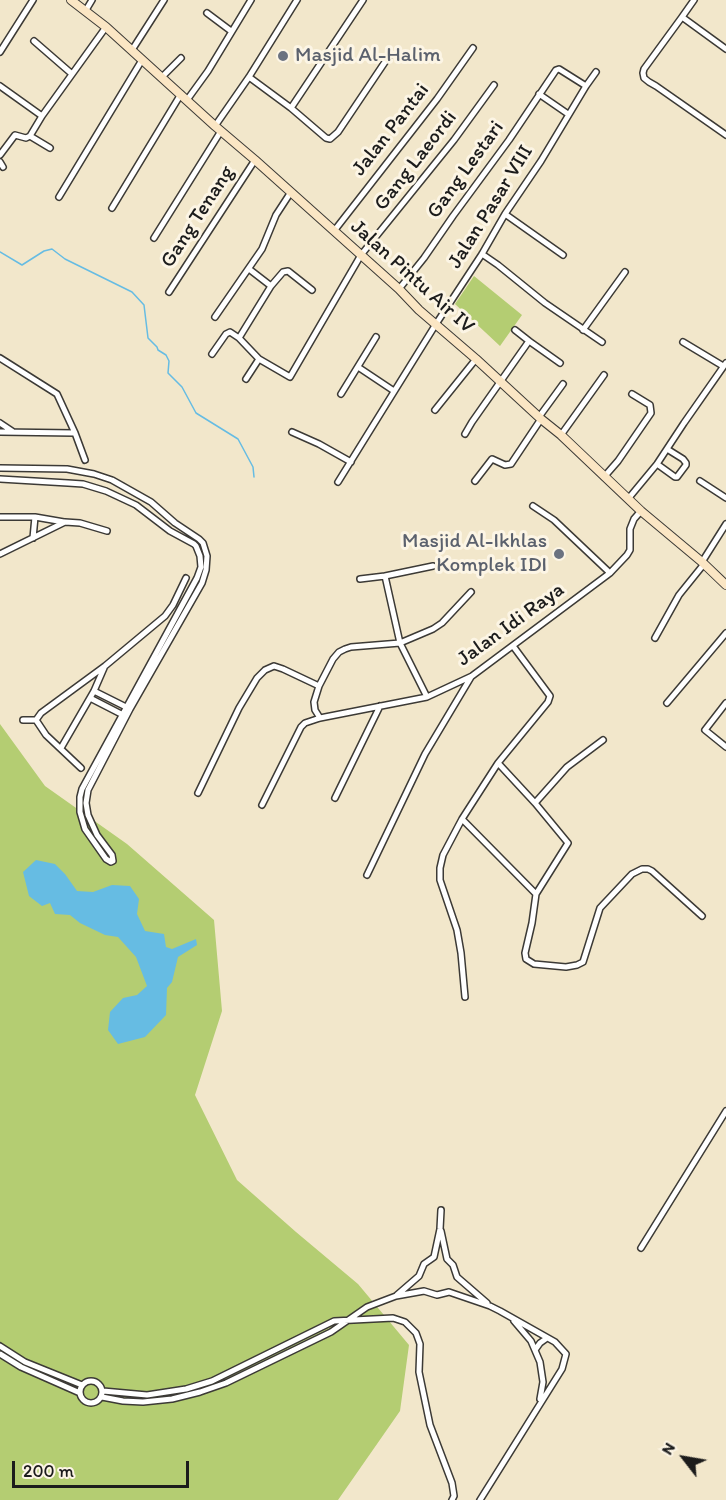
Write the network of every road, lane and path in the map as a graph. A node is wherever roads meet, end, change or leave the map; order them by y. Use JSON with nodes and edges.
{"nodes":[{"id":1,"x":33,"y":0,"type":"edge"},
{"id":2,"x":71,"y":0,"type":"edge"},
{"id":3,"x":92,"y":0,"type":"edge"},
{"id":4,"x":164,"y":0,"type":"edge"},
{"id":5,"x":250,"y":0,"type":"edge"},
{"id":6,"x":297,"y":0,"type":"edge"},
{"id":7,"x":363,"y":0,"type":"edge"},
{"id":8,"x":694,"y":0,"type":"edge"},
{"id":9,"x":86,"y":10,"type":"junction"},
{"id":10,"x":207,"y":13,"type":"dead end"},
{"id":11,"x":682,"y":17,"type":"junction"},
{"id":12,"x":106,"y":27,"type":"junction"},
{"id":13,"x":231,"y":31,"type":"junction"},
{"id":14,"x":34,"y":41,"type":"dead end"},
{"id":15,"x":473,"y":48,"type":"dead end"},
{"id":16,"x":726,"y":49,"type":"edge"},
{"id":17,"x":132,"y":50,"type":"junction"},
{"id":18,"x":0,"y":52,"type":"edge"},
{"id":19,"x":390,"y":56,"type":"dead end"},
{"id":20,"x":181,"y":58,"type":"dead end"},
{"id":21,"x":142,"y":60,"type":"junction"},
{"id":22,"x":596,"y":72,"type":"dead end"},
{"id":23,"x":72,"y":74,"type":"junction"},
{"id":24,"x":249,"y":76,"type":"junction"},
{"id":25,"x":162,"y":77,"type":"junction"},
{"id":26,"x":494,"y":85,"type":"dead end"},
{"id":27,"x":0,"y":86,"type":"edge"},
{"id":28,"x":586,"y":86,"type":"junction"},
{"id":29,"x":539,"y":94,"type":"junction"},
{"id":30,"x":184,"y":97,"type":"junction"},
{"id":31,"x":291,"y":108,"type":"junction"},
{"id":32,"x":568,"y":114,"type":"junction"},
{"id":33,"x":42,"y":116,"type":"junction"},
{"id":34,"x":218,"y":128,"type":"junction"},
{"id":35,"x":726,"y":135,"type":"edge"},
{"id":36,"x":30,"y":136,"type":"junction"},
{"id":37,"x":50,"y":148,"type":"dead end"},
{"id":38,"x":0,"y":155,"type":"edge"},
{"id":39,"x":255,"y":160,"type":"junction"},
{"id":40,"x":291,"y":192,"type":"junction"},
{"id":41,"x":59,"y":197,"type":"dead end"},
{"id":42,"x":112,"y":208,"type":"dead end"},
{"id":43,"x":506,"y":214,"type":"junction"},
{"id":44,"x":334,"y":231,"type":"junction"},
{"id":45,"x":154,"y":238,"type":"dead end"},
{"id":46,"x":482,"y":254,"type":"junction"},
{"id":47,"x":361,"y":255,"type":"junction"},
{"id":48,"x":563,"y":255,"type":"dead end"},
{"id":49,"x":249,"y":269,"type":"junction"},
{"id":50,"x":625,"y":272,"type":"dead end"},
{"id":51,"x":271,"y":286,"type":"junction"},
{"id":52,"x":399,"y":289,"type":"junction"},
{"id":53,"x":312,"y":290,"type":"dead end"},
{"id":54,"x":169,"y":292,"type":"dead end"},
{"id":55,"x":215,"y":317,"type":"dead end"},
{"id":56,"x":436,"y":324,"type":"junction"},
{"id":57,"x":515,"y":330,"type":"dead end"},
{"id":58,"x":583,"y":330,"type":"junction"},
{"id":59,"x":376,"y":337,"type":"dead end"},
{"id":60,"x":239,"y":338,"type":"junction"},
{"id":61,"x":529,"y":341,"type":"junction"},
{"id":62,"x":602,"y":342,"type":"dead end"},
{"id":63,"x":683,"y":342,"type":"dead end"},
{"id":64,"x":212,"y":354,"type":"dead end"},
{"id":65,"x":0,"y":358,"type":"edge"},
{"id":66,"x":260,"y":358,"type":"junction"},
{"id":67,"x":476,"y":359,"type":"junction"},
{"id":68,"x":560,"y":363,"type":"dead end"},
{"id":69,"x":725,"y":364,"type":"edge"},
{"id":70,"x":358,"y":367,"type":"junction"},
{"id":71,"x":604,"y":375,"type":"dead end"},
{"id":72,"x":246,"y":379,"type":"dead end"},
{"id":73,"x":500,"y":382,"type":"junction"},
{"id":74,"x":563,"y":384,"type":"dead end"},
{"id":75,"x":394,"y":391,"type":"junction"},
{"id":76,"x":341,"y":394,"type":"dead end"},
{"id":77,"x":632,"y":394,"type":"dead end"},
{"id":78,"x":435,"y":410,"type":"dead end"},
{"id":79,"x":540,"y":418,"type":"junction"},
{"id":80,"x":0,"y":423,"type":"edge"},
{"id":81,"x":13,"y":431,"type":"junction"},
{"id":82,"x":0,"y":432,"type":"edge"},
{"id":83,"x":292,"y":432,"type":"dead end"},
{"id":84,"x":75,"y":433,"type":"junction"},
{"id":85,"x":465,"y":435,"type":"dead end"},
{"id":86,"x":561,"y":435,"type":"junction"},
{"id":87,"x":667,"y":449,"type":"junction"},
{"id":88,"x":85,"y":460,"type":"dead end"},
{"id":89,"x":351,"y":462,"type":"junction"},
{"id":90,"x":657,"y":464,"type":"junction"},
{"id":91,"x":0,"y":468,"type":"edge"},
{"id":92,"x":604,"y":477,"type":"junction"},
{"id":93,"x":0,"y":479,"type":"edge"},
{"id":94,"x":475,"y":481,"type":"dead end"},
{"id":95,"x":700,"y":481,"type":"dead end"},
{"id":96,"x":338,"y":482,"type":"dead end"},
{"id":97,"x":726,"y":498,"type":"edge"},
{"id":98,"x":628,"y":499,"type":"junction"},
{"id":99,"x":533,"y":506,"type":"dead end"},
{"id":100,"x":641,"y":511,"type":"junction"},
{"id":101,"x":0,"y":517,"type":"edge"},
{"id":102,"x":35,"y":517,"type":"junction"},
{"id":103,"x":64,"y":522,"type":"junction"},
{"id":104,"x":175,"y":523,"type":"junction"},
{"id":105,"x":726,"y":524,"type":"edge"},
{"id":106,"x":106,"y":531,"type":"dead end"},
{"id":107,"x":170,"y":531,"type":"junction"},
{"id":108,"x":33,"y":538,"type":"junction"},
{"id":109,"x":0,"y":554,"type":"edge"},
{"id":110,"x":703,"y":563,"type":"junction"},
{"id":111,"x":433,"y":566,"type":"dead end"},
{"id":112,"x":610,"y":573,"type":"junction"},
{"id":113,"x":385,"y":576,"type":"junction"},
{"id":114,"x":186,"y":578,"type":"dead end"},
{"id":115,"x":360,"y":579,"type":"dead end"},
{"id":116,"x":726,"y":585,"type":"edge"},
{"id":117,"x":471,"y":592,"type":"dead end"},
{"id":118,"x":726,"y":633,"type":"edge"},
{"id":119,"x":655,"y":638,"type":"dead end"},
{"id":120,"x":400,"y":643,"type":"junction"},
{"id":121,"x":513,"y":646,"type":"junction"},
{"id":122,"x":160,"y":652,"type":"junction"},
{"id":123,"x":105,"y":666,"type":"junction"},
{"id":124,"x":472,"y":676,"type":"junction"},
{"id":125,"x":319,"y":686,"type":"junction"},
{"id":126,"x":94,"y":691,"type":"junction"},
{"id":127,"x":427,"y":697,"type":"junction"},
{"id":128,"x":90,"y":698,"type":"junction"},
{"id":129,"x":667,"y":703,"type":"dead end"},
{"id":130,"x":726,"y":703,"type":"edge"},
{"id":131,"x":380,"y":706,"type":"junction"},
{"id":132,"x":128,"y":708,"type":"junction"},
{"id":133,"x":124,"y":716,"type":"junction"},
{"id":134,"x":320,"y":718,"type":"junction"},
{"id":135,"x":23,"y":720,"type":"dead end"},
{"id":136,"x":36,"y":720,"type":"junction"},
{"id":137,"x":603,"y":740,"type":"dead end"},
{"id":138,"x":726,"y":747,"type":"edge"},
{"id":139,"x":61,"y":748,"type":"junction"},
{"id":140,"x":498,"y":763,"type":"junction"},
{"id":141,"x":81,"y":768,"type":"dead end"},
{"id":142,"x":198,"y":792,"type":"dead end"},
{"id":143,"x":335,"y":798,"type":"dead end"},
{"id":144,"x":535,"y":803,"type":"junction"},
{"id":145,"x":262,"y":806,"type":"dead end"},
{"id":146,"x":462,"y":819,"type":"junction"},
{"id":147,"x":367,"y":875,"type":"dead end"},
{"id":148,"x":536,"y":894,"type":"junction"},
{"id":149,"x":702,"y":916,"type":"dead end"},
{"id":150,"x":465,"y":997,"type":"dead end"},
{"id":151,"x":726,"y":1111,"type":"edge"},
{"id":152,"x":441,"y":1210,"type":"dead end"},
{"id":153,"x":440,"y":1229,"type":"junction"},
{"id":154,"x":641,"y":1248,"type":"dead end"},
{"id":155,"x":396,"y":1296,"type":"junction"},
{"id":156,"x":490,"y":1306,"type":"junction"},
{"id":157,"x":510,"y":1317,"type":"junction"},
{"id":158,"x":347,"y":1320,"type":"junction"},
{"id":159,"x":547,"y":1338,"type":"junction"},
{"id":160,"x":0,"y":1346,"type":"edge"},
{"id":161,"x":535,"y":1350,"type":"junction"},
{"id":162,"x":0,"y":1354,"type":"edge"},
{"id":163,"x":82,"y":1385,"type":"junction"},
{"id":164,"x":80,"y":1393,"type":"junction"},
{"id":165,"x":102,"y":1394,"type":"junction"},
{"id":166,"x":540,"y":1404,"type":"junction"},
{"id":167,"x":452,"y":1500,"type":"edge"},
{"id":168,"x":480,"y":1500,"type":"edge"}],
"edges":[{"from":1,"to":18,"type":"street"},
{"from":2,"to":9,"type":"main road","name":"Jalan Pintu Air IV"},
{"from":3,"to":9,"type":"street"},
{"from":4,"to":17,"type":"street"},
{"from":5,"to":13,"type":"street"},
{"from":6,"to":24,"type":"street"},
{"from":7,"to":31,"type":"street"},
{"from":8,"to":11,"type":"street"},
{"from":9,"to":12,"type":"main road","name":"Jalan Pintu Air IV"},
{"from":10,"to":13,"type":"street"},
{"from":11,"to":16,"type":"street"},
{"from":11,"to":35,"type":"street"},
{"from":12,"to":17,"type":"main road","name":"Jalan Pintu Air IV"},
{"from":12,"to":23,"type":"street"},
{"from":13,"to":30,"type":"street"},
{"from":14,"to":23,"type":"street"},
{"from":15,"to":44,"type":"street","name":"Jalan Pantai"},
{"from":17,"to":21,"type":"main road","name":"Jalan Pintu Air IV"},
{"from":19,"to":31,"type":"street"},
{"from":20,"to":25,"type":"street"},
{"from":21,"to":25,"type":"main road","name":"Jalan Pintu Air IV"},
{"from":21,"to":41,"type":"street"},
{"from":22,"to":28,"type":"street","name":"Jalan Pasar VIII"},
{"from":23,"to":33,"type":"street"},
{"from":24,"to":31,"type":"street"},
{"from":24,"to":34,"type":"street"},
{"from":25,"to":30,"type":"main road","name":"Jalan Pintu Air IV"},
{"from":26,"to":47,"type":"street","name":"Gang Laeordi"},
{"from":27,"to":33,"type":"street"},
{"from":28,"to":29,"type":"street","name":"Gang Lestari"},
{"from":28,"to":32,"type":"street","name":"Jalan Pasar VIII"},
{"from":29,"to":32,"type":"street"},
{"from":29,"to":52,"type":"street","name":"Gang Lestari"},
{"from":30,"to":34,"type":"main road","name":"Jalan Pintu Air IV"},
{"from":30,"to":42,"type":"street"},
{"from":32,"to":43,"type":"street","name":"Jalan Pasar VIII"},
{"from":33,"to":36,"type":"street"},
{"from":34,"to":39,"type":"main road","name":"Jalan Pintu Air IV"},
{"from":34,"to":45,"type":"street"},
{"from":36,"to":37,"type":"street"},
{"from":36,"to":38,"type":"street"},
{"from":39,"to":40,"type":"main road","name":"Jalan Pintu Air IV"},
{"from":39,"to":54,"type":"street","name":"Gang Tenang"},
{"from":40,"to":44,"type":"main road","name":"Jalan Pintu Air IV"},
{"from":40,"to":49,"type":"street"},
{"from":43,"to":46,"type":"street","name":"Jalan Pasar VIII"},
{"from":43,"to":48,"type":"street"},
{"from":44,"to":47,"type":"main road","name":"Jalan Pintu Air IV"},
{"from":46,"to":56,"type":"street","name":"Jalan Pasar VIII"},
{"from":46,"to":58,"type":"street"},
{"from":47,"to":52,"type":"main road","name":"Jalan Pintu Air IV"},
{"from":47,"to":66,"type":"street","name":"Gang Laeordi"},
{"from":49,"to":51,"type":"street"},
{"from":49,"to":55,"type":"street"},
{"from":50,"to":58,"type":"street"},
{"from":51,"to":53,"type":"street"},
{"from":51,"to":60,"type":"street"},
{"from":52,"to":56,"type":"main road","name":"Jalan Pintu Air IV"},
{"from":56,"to":67,"type":"main road","name":"Jalan Pintu Air IV"},
{"from":56,"to":75,"type":"street","name":"Jalan Pasar VIII"},
{"from":57,"to":61,"type":"street"},
{"from":58,"to":62,"type":"street"},
{"from":59,"to":70,"type":"street"},
{"from":60,"to":64,"type":"street"},
{"from":60,"to":66,"type":"street"},
{"from":61,"to":68,"type":"street"},
{"from":61,"to":73,"type":"street"},
{"from":63,"to":69,"type":"street"},
{"from":65,"to":84,"type":"street"},
{"from":66,"to":72,"type":"street"},
{"from":67,"to":73,"type":"main road","name":"Jalan Pintu Air IV"},
{"from":67,"to":78,"type":"street"},
{"from":69,"to":87,"type":"street"},
{"from":70,"to":75,"type":"street"},
{"from":70,"to":76,"type":"street"},
{"from":71,"to":86,"type":"street"},
{"from":73,"to":79,"type":"main road","name":"Jalan Pintu Air IV"},
{"from":73,"to":85,"type":"street"},
{"from":74,"to":79,"type":"street"},
{"from":75,"to":89,"type":"street","name":"Jalan Pasar VIII"},
{"from":77,"to":92,"type":"street"},
{"from":79,"to":86,"type":"main road","name":"Jalan Pintu Air IV"},
{"from":79,"to":94,"type":"street"},
{"from":80,"to":81,"type":"street"},
{"from":81,"to":82,"type":"street"},
{"from":81,"to":84,"type":"street"},
{"from":83,"to":89,"type":"street"},
{"from":84,"to":88,"type":"street"},
{"from":86,"to":92,"type":"main road","name":"Jalan Pintu Air IV"},
{"from":87,"to":90,"type":"street"},
{"from":87,"to":90,"type":"street"},
{"from":89,"to":96,"type":"street","name":"Jalan Pasar VIII"},
{"from":90,"to":98,"type":"street"},
{"from":91,"to":104,"type":"street"},
{"from":92,"to":98,"type":"main road","name":"Jalan Pintu Air IV"},
{"from":93,"to":107,"type":"street"},
{"from":95,"to":97,"type":"street"},
{"from":98,"to":100,"type":"main road","name":"Jalan Pintu Air IV"},
{"from":99,"to":112,"type":"street"},
{"from":100,"to":110,"type":"main road","name":"Jalan Pintu Air IV"},
{"from":100,"to":112,"type":"street","name":"Jalan Idi Raya"},
{"from":101,"to":102,"type":"street"},
{"from":102,"to":103,"type":"street"},
{"from":102,"to":108,"type":"street"},
{"from":103,"to":106,"type":"street"},
{"from":103,"to":108,"type":"street"},
{"from":104,"to":107,"type":"street"},
{"from":104,"to":122,"type":"street"},
{"from":105,"to":110,"type":"street"},
{"from":107,"to":122,"type":"street"},
{"from":108,"to":109,"type":"street"},
{"from":110,"to":116,"type":"main road","name":"Jalan Pintu Air IV"},
{"from":110,"to":119,"type":"street"},
{"from":111,"to":113,"type":"street"},
{"from":112,"to":121,"type":"street","name":"Jalan Idi Raya"},
{"from":113,"to":115,"type":"street"},
{"from":113,"to":120,"type":"street"},
{"from":114,"to":123,"type":"street"},
{"from":117,"to":120,"type":"street"},
{"from":118,"to":129,"type":"street"},
{"from":120,"to":125,"type":"street"},
{"from":120,"to":127,"type":"street"},
{"from":121,"to":124,"type":"street","name":"Jalan Idi Raya"},
{"from":121,"to":140,"type":"street"},
{"from":122,"to":132,"type":"street"},
{"from":123,"to":126,"type":"street"},
{"from":123,"to":136,"type":"street"},
{"from":124,"to":127,"type":"street","name":"Jalan Idi Raya"},
{"from":124,"to":147,"type":"street"},
{"from":125,"to":134,"type":"street"},
{"from":125,"to":142,"type":"street"},
{"from":126,"to":128,"type":"street"},
{"from":126,"to":132,"type":"street"},
{"from":127,"to":131,"type":"street","name":"Jalan Idi Raya"},
{"from":128,"to":133,"type":"street"},
{"from":128,"to":139,"type":"street"},
{"from":130,"to":138,"type":"street"},
{"from":131,"to":134,"type":"street","name":"Jalan Idi Raya"},
{"from":131,"to":143,"type":"street"},
{"from":132,"to":133,"type":"street"},
{"from":133,"to":133,"type":"street"},
{"from":134,"to":145,"type":"street"},
{"from":135,"to":136,"type":"street"},
{"from":136,"to":139,"type":"street"},
{"from":137,"to":144,"type":"street"},
{"from":139,"to":141,"type":"street"},
{"from":140,"to":144,"type":"street"},
{"from":140,"to":146,"type":"street"},
{"from":144,"to":148,"type":"street"},
{"from":146,"to":148,"type":"street"},
{"from":146,"to":150,"type":"street"},
{"from":148,"to":149,"type":"street"},
{"from":151,"to":154,"type":"street"},
{"from":152,"to":153,"type":"street"},
{"from":153,"to":155,"type":"street"},
{"from":153,"to":156,"type":"street"},
{"from":155,"to":156,"type":"street"},
{"from":155,"to":158,"type":"street"},
{"from":156,"to":157,"type":"street"},
{"from":157,"to":159,"type":"street"},
{"from":157,"to":161,"type":"street"},
{"from":158,"to":165,"type":"street"},
{"from":158,"to":167,"type":"street"},
{"from":159,"to":161,"type":"street"},
{"from":159,"to":166,"type":"street"},
{"from":160,"to":163,"type":"street"},
{"from":161,"to":166,"type":"street"},
{"from":162,"to":164,"type":"street"},
{"from":163,"to":164,"type":"street"},
{"from":163,"to":165,"type":"street"},
{"from":164,"to":165,"type":"street"},
{"from":166,"to":168,"type":"street"}]}
